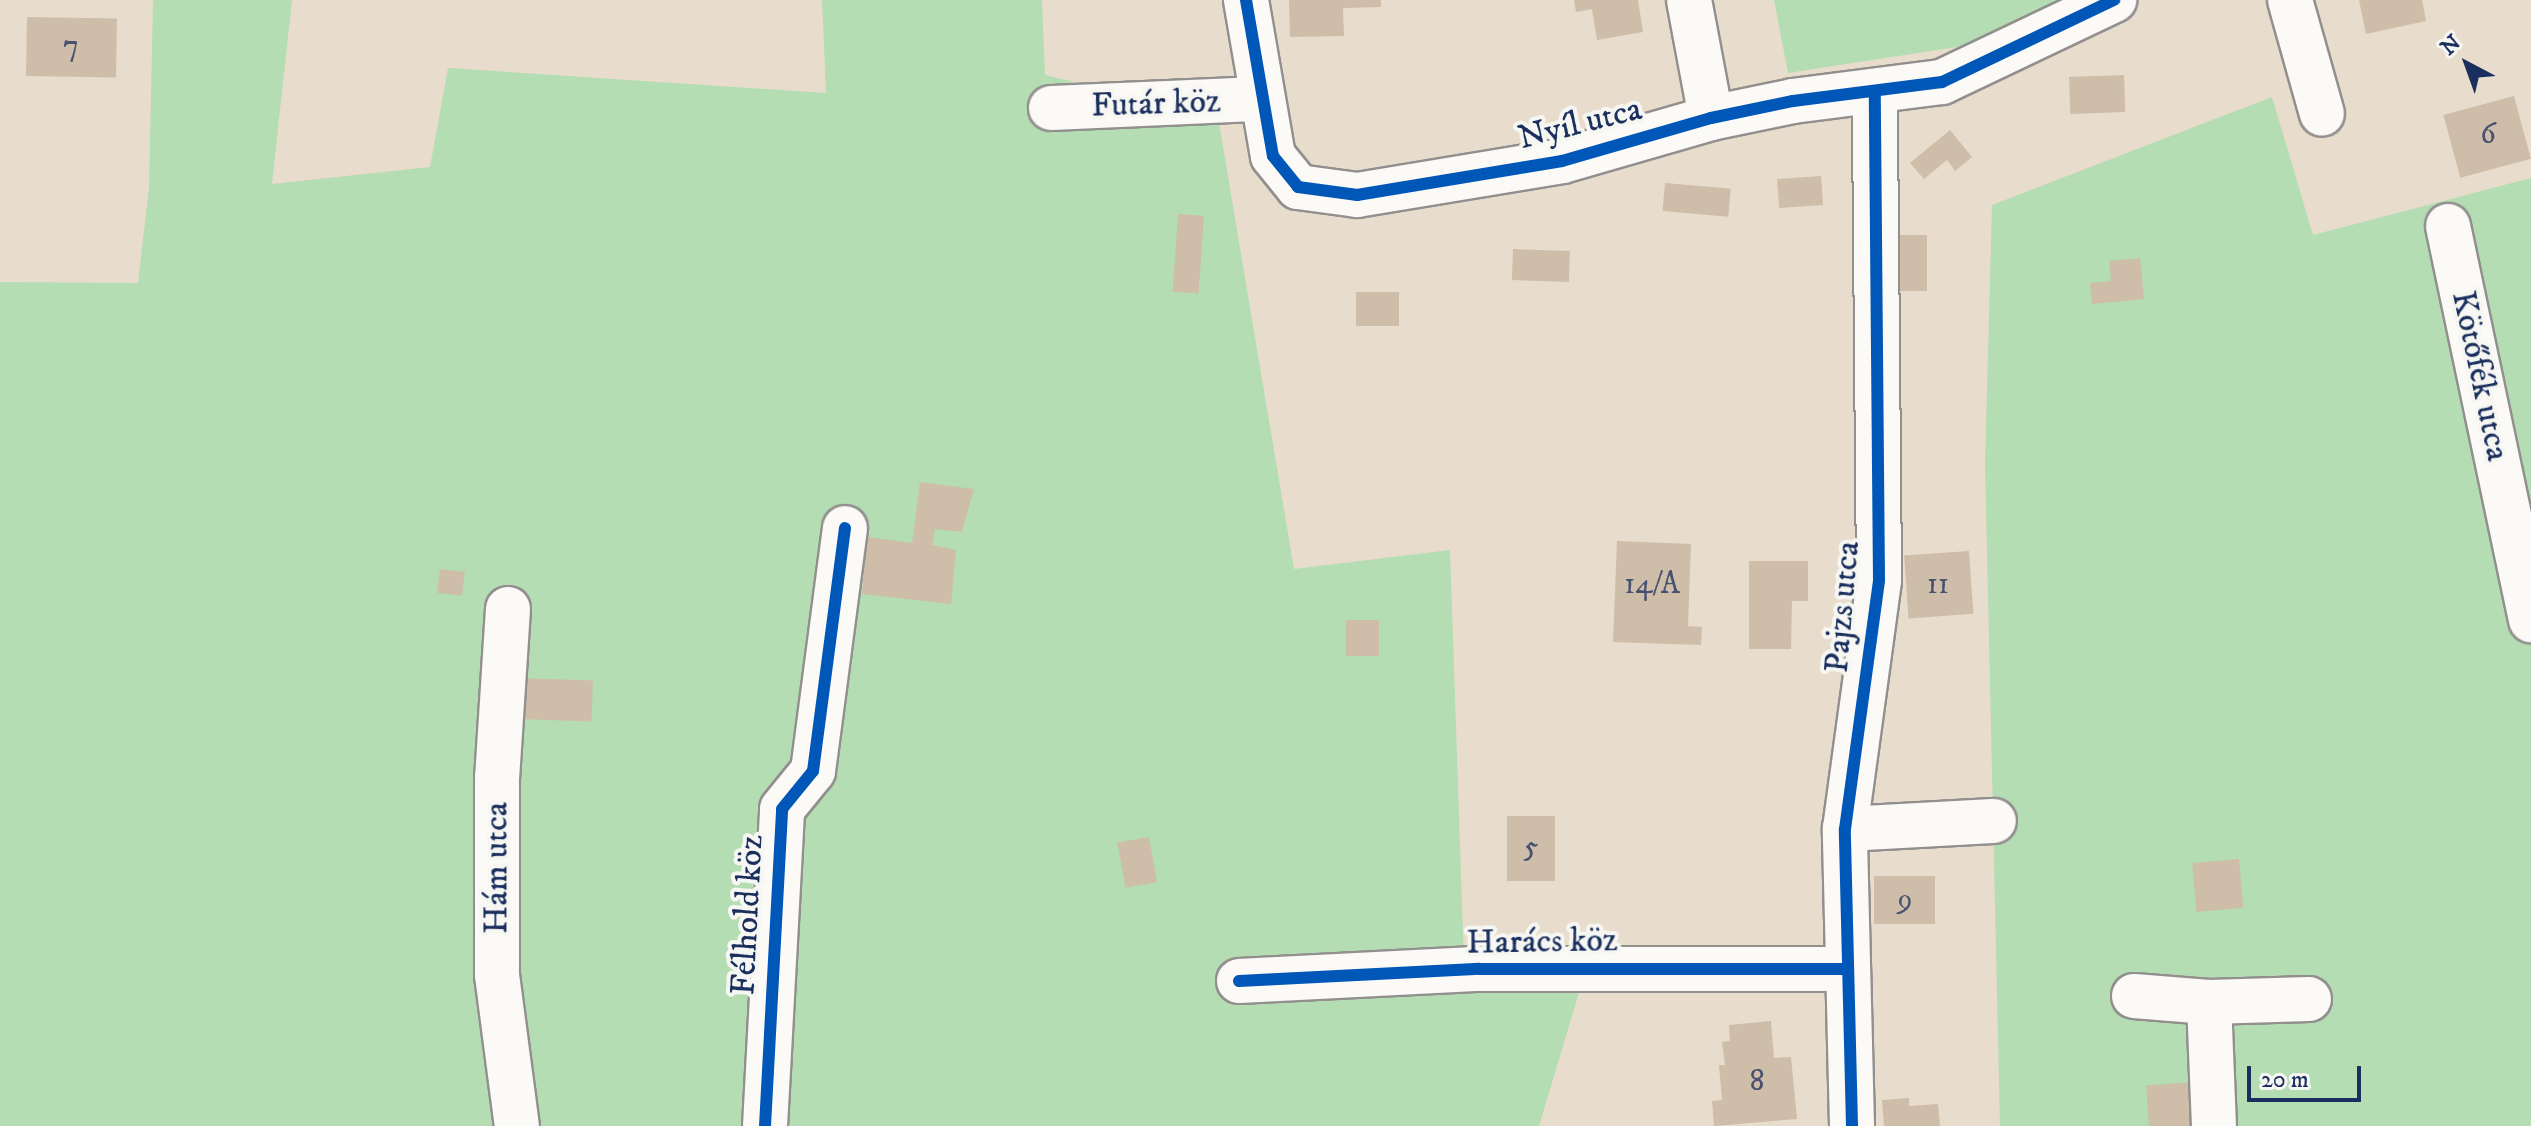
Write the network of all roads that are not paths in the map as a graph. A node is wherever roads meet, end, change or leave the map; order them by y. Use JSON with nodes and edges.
{"nodes":[{"id":1,"x":1246,"y":0,"type":"edge"},
{"id":2,"x":1689,"y":0,"type":"edge"},
{"id":3,"x":2114,"y":0,"type":"edge"},
{"id":4,"x":2290,"y":0,"type":"edge"},
{"id":5,"x":1875,"y":91,"type":"junction"},
{"id":6,"x":1261,"y":99,"type":"junction"},
{"id":7,"x":1051,"y":108,"type":"dead end"},
{"id":8,"x":2322,"y":114,"type":"dead end"},
{"id":9,"x":1711,"y":118,"type":"junction"},
{"id":10,"x":2448,"y":226,"type":"dead end"},
{"id":11,"x":845,"y":528,"type":"dead end"},
{"id":12,"x":508,"y":609,"type":"dead end"},
{"id":13,"x":2531,"y":620,"type":"edge"},
{"id":14,"x":1994,"y":821,"type":"dead end"},
{"id":15,"x":1845,"y":829,"type":"junction"},
{"id":16,"x":1845,"y":969,"type":"junction"},
{"id":17,"x":1239,"y":981,"type":"dead end"},
{"id":18,"x":2134,"y":996,"type":"dead end"},
{"id":19,"x":2309,"y":999,"type":"dead end"},
{"id":20,"x":2209,"y":1002,"type":"junction"},
{"id":21,"x":517,"y":1126,"type":"edge"},
{"id":22,"x":765,"y":1126,"type":"edge"},
{"id":23,"x":1852,"y":1126,"type":"edge"},
{"id":24,"x":2214,"y":1126,"type":"edge"}],
"edges":[{"from":1,"to":6,"type":"street"},
{"from":2,"to":9,"type":"street"},
{"from":3,"to":5,"type":"street","name":"Nyíl utca"},
{"from":4,"to":8,"type":"street"},
{"from":5,"to":9,"type":"street","name":"Nyíl utca"},
{"from":5,"to":15,"type":"street","name":"Pajzs utca"},
{"from":6,"to":7,"type":"street","name":"Futár köz"},
{"from":6,"to":9,"type":"street","name":"Nyíl utca"},
{"from":10,"to":13,"type":"street","name":"Kötőfék utca"},
{"from":11,"to":22,"type":"street","name":"Félhold köz"},
{"from":12,"to":21,"type":"street","name":"Hám utca"},
{"from":14,"to":15,"type":"street"},
{"from":15,"to":16,"type":"street","name":"Pajzs utca"},
{"from":16,"to":17,"type":"street","name":"Harács köz"},
{"from":16,"to":23,"type":"street","name":"Pajzs utca"},
{"from":18,"to":20,"type":"street"},
{"from":19,"to":20,"type":"street"},
{"from":20,"to":24,"type":"street"}]}
